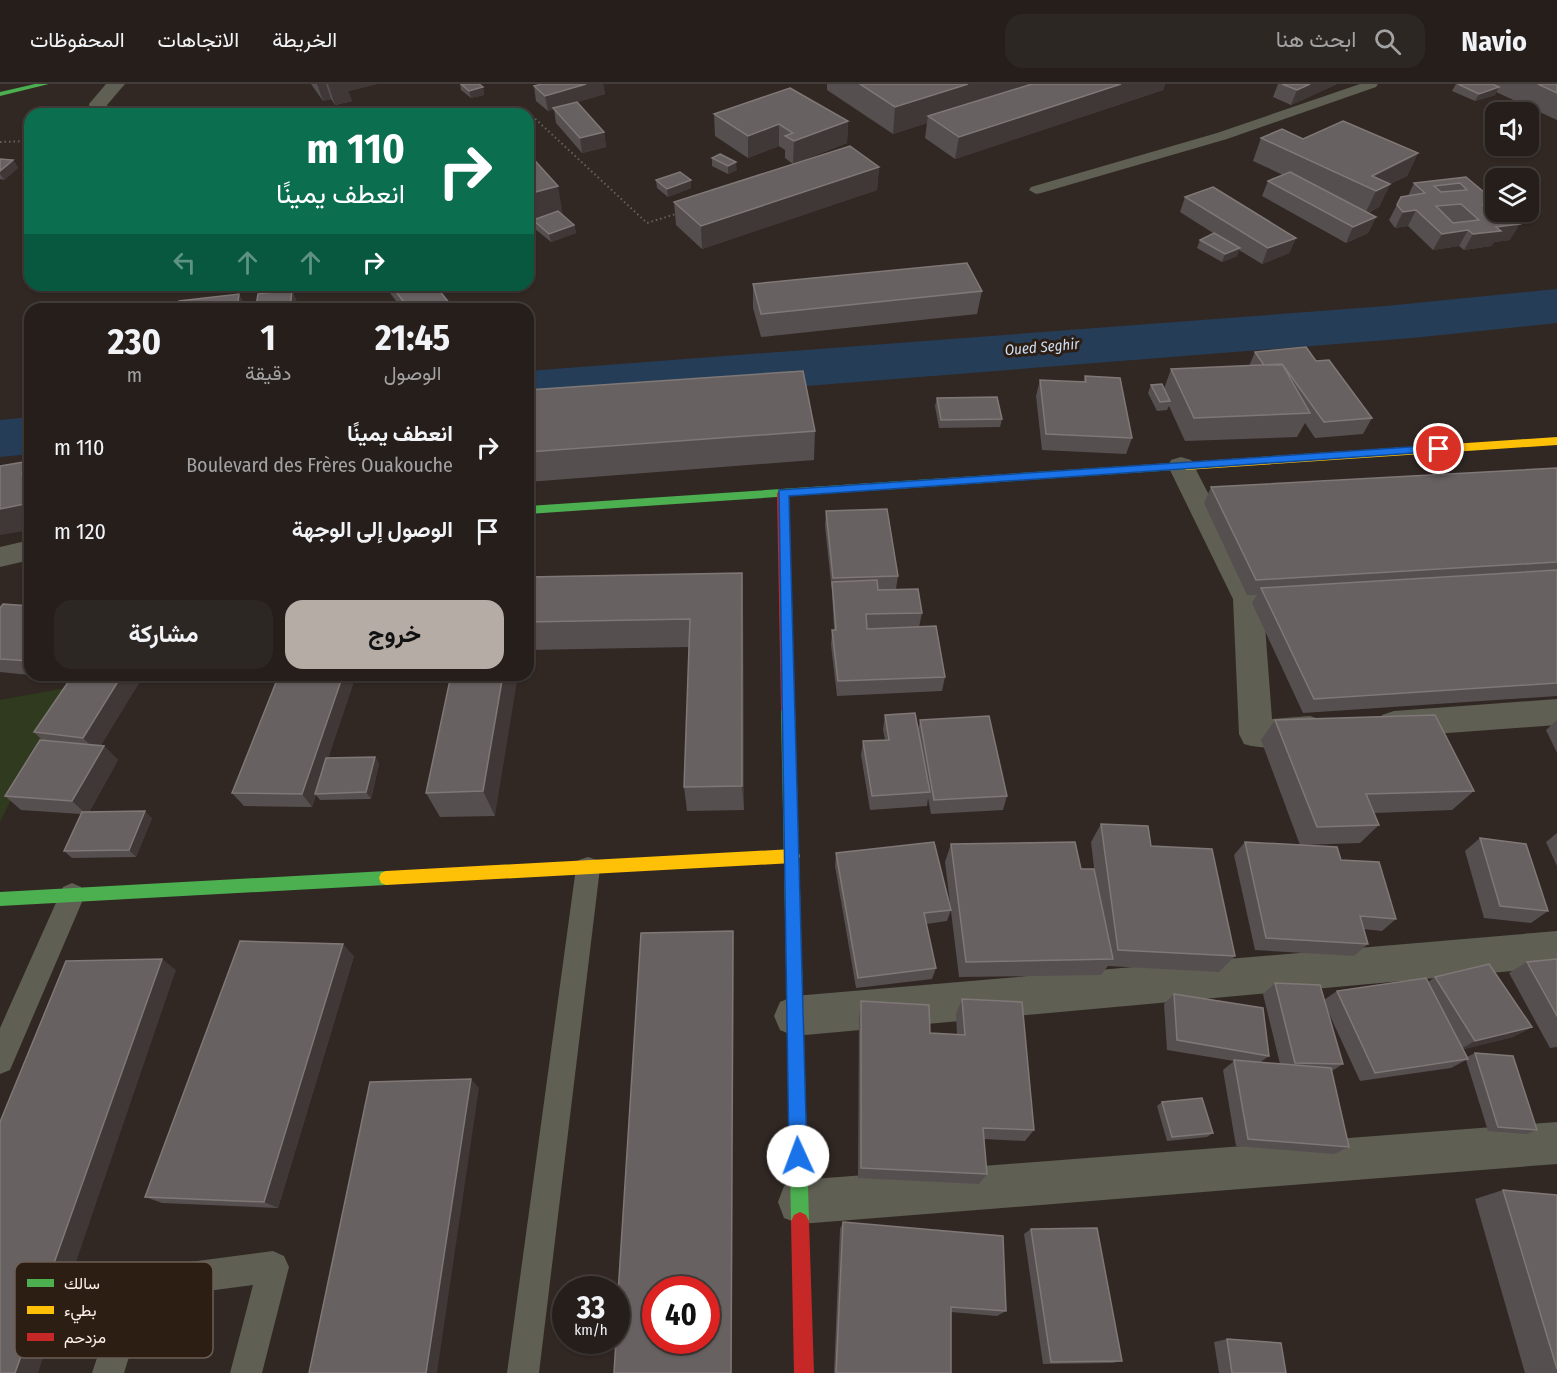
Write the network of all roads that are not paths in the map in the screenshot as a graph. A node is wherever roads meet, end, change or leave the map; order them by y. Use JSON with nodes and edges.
{"nodes":[{"id":1,"x":45,"y":84,"type":"edge"},
{"id":2,"x":116,"y":84,"type":"edge"},
{"id":3,"x":1372,"y":84,"type":"edge"},
{"id":4,"x":0,"y":94,"type":"edge"},
{"id":5,"x":99,"y":108,"type":"edge"},
{"id":6,"x":1036,"y":190,"type":"dead end"},
{"id":7,"x":1557,"y":441,"type":"edge"},
{"id":8,"x":1181,"y":466,"type":"junction"},
{"id":9,"x":783,"y":493,"type":"junction"},
{"id":10,"x":534,"y":510,"type":"edge"},
{"id":11,"x":24,"y":551,"type":"edge"},
{"id":12,"x":0,"y":557,"type":"edge"},
{"id":13,"x":1557,"y":712,"type":"edge"},
{"id":14,"x":793,"y":856,"type":"junction"},
{"id":15,"x":588,"y":868,"type":"junction"},
{"id":16,"x":72,"y":895,"type":"junction"},
{"id":17,"x":0,"y":899,"type":"edge"},
{"id":18,"x":1557,"y":949,"type":"edge"},
{"id":19,"x":794,"y":1017,"type":"junction"},
{"id":20,"x":0,"y":1060,"type":"edge"},
{"id":21,"x":1557,"y":1143,"type":"edge"},
{"id":22,"x":800,"y":1202,"type":"junction"},
{"id":23,"x":213,"y":1275,"type":"edge"},
{"id":24,"x":113,"y":1358,"type":"edge"},
{"id":25,"x":108,"y":1373,"type":"edge"},
{"id":26,"x":246,"y":1373,"type":"edge"},
{"id":27,"x":523,"y":1373,"type":"edge"},
{"id":28,"x":804,"y":1373,"type":"edge"}],
"edges":[{"from":1,"to":4,"type":"street"},
{"from":2,"to":5,"type":"street"},
{"from":3,"to":6,"type":"lane"},
{"from":7,"to":8,"type":"street"},
{"from":8,"to":9,"type":"street"},
{"from":8,"to":13,"type":"street"},
{"from":9,"to":10,"type":"street"},
{"from":9,"to":14,"type":"street"},
{"from":11,"to":12,"type":"street"},
{"from":14,"to":15,"type":"street"},
{"from":14,"to":19,"type":"street"},
{"from":15,"to":16,"type":"street"},
{"from":15,"to":27,"type":"lane"},
{"from":16,"to":17,"type":"street"},
{"from":16,"to":20,"type":"lane"},
{"from":18,"to":19,"type":"street"},
{"from":19,"to":22,"type":"street"},
{"from":21,"to":22,"type":"street"},
{"from":22,"to":28,"type":"street"},
{"from":23,"to":26,"type":"lane"},
{"from":24,"to":25,"type":"lane"}]}
